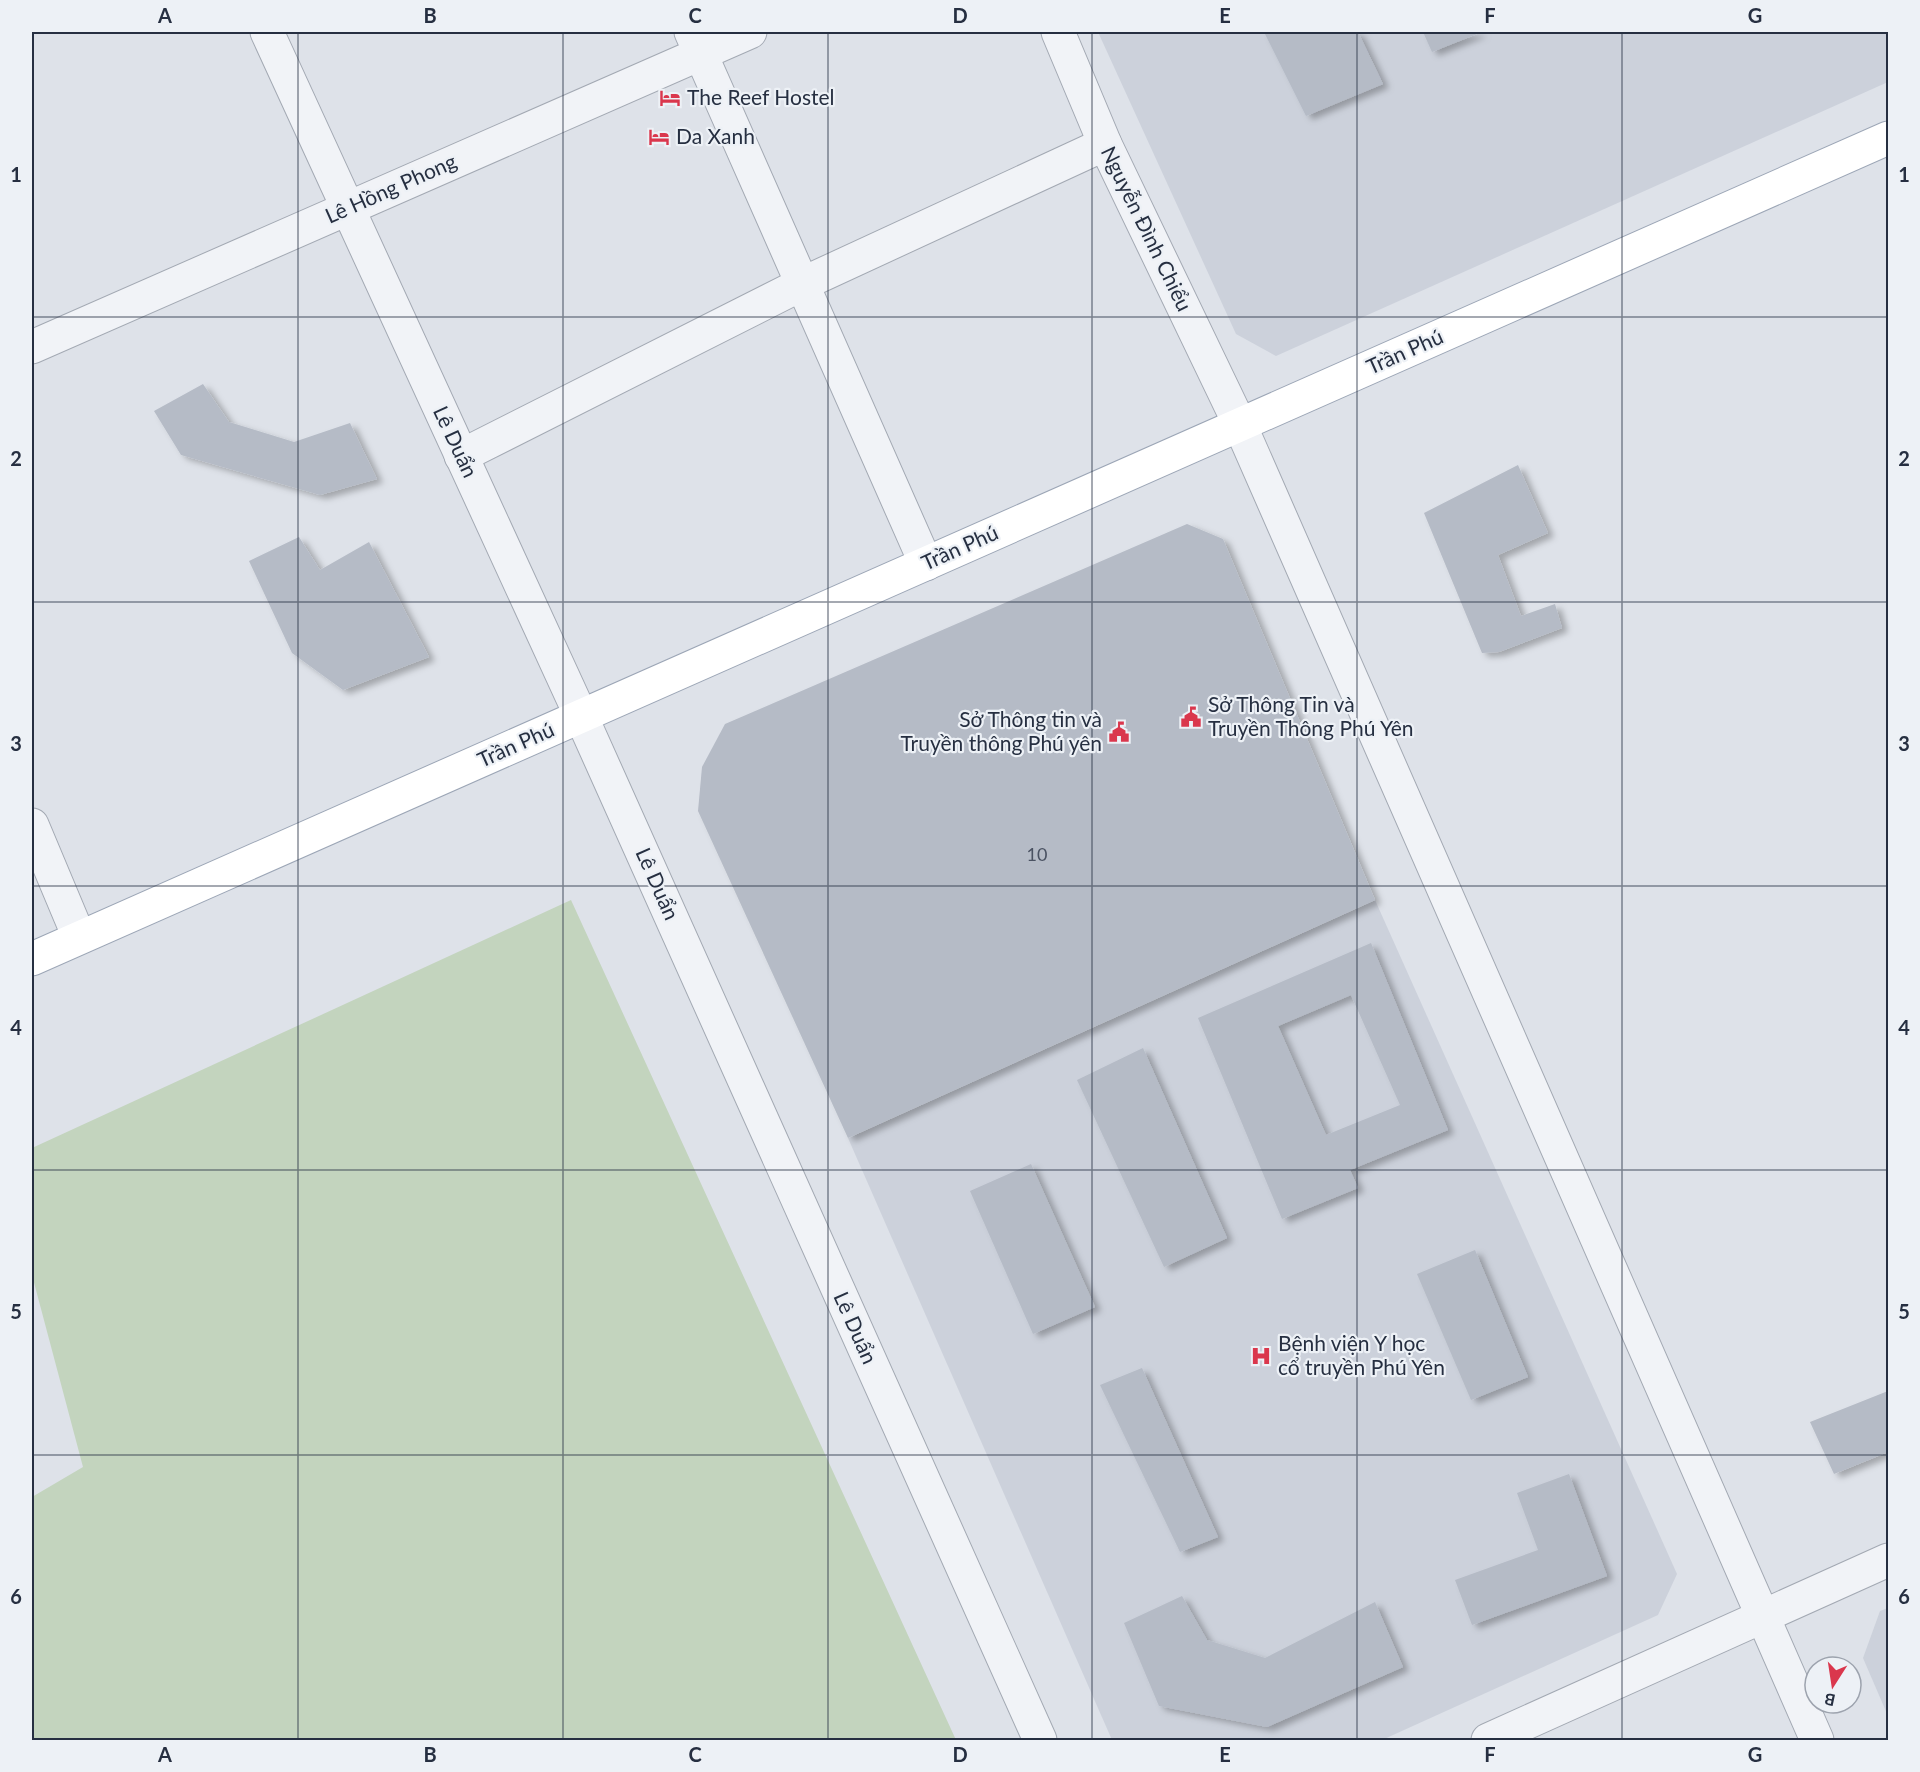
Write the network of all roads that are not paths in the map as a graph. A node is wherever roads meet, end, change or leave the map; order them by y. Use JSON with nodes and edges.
{"nodes":[{"id":1,"x":267,"y":32,"type":"edge"},
{"id":2,"x":750,"y":32,"type":"edge"},
{"id":3,"x":1058,"y":32,"type":"edge"},
{"id":4,"x":696,"y":42,"type":"edge"},
{"id":5,"x":1888,"y":138,"type":"edge"},
{"id":6,"x":1105,"y":144,"type":"junction"},
{"id":7,"x":347,"y":209,"type":"junction"},
{"id":8,"x":802,"y":284,"type":"junction"},
{"id":9,"x":32,"y":347,"type":"edge"},
{"id":10,"x":1240,"y":425,"type":"junction"},
{"id":11,"x":461,"y":456,"type":"junction"},
{"id":12,"x":926,"y":564,"type":"junction"},
{"id":13,"x":581,"y":716,"type":"junction"},
{"id":14,"x":32,"y":825,"type":"edge"},
{"id":15,"x":80,"y":937,"type":"junction"},
{"id":16,"x":32,"y":959,"type":"edge"},
{"id":17,"x":1888,"y":1560,"type":"edge"},
{"id":18,"x":1762,"y":1616,"type":"junction"},
{"id":19,"x":1040,"y":1740,"type":"edge"},
{"id":20,"x":1488,"y":1740,"type":"edge"},
{"id":21,"x":1817,"y":1740,"type":"edge"}],
"edges":[{"from":1,"to":7,"type":"street","name":"Lê Duẩn"},
{"from":2,"to":4,"type":"street","name":"Lê Hồng Phong"},
{"from":3,"to":6,"type":"street","name":"Nguyễn Đình Chiểu"},
{"from":4,"to":7,"type":"street","name":"Lê Hồng Phong"},
{"from":4,"to":8,"type":"street"},
{"from":5,"to":10,"type":"main road","name":"Trần Phú"},
{"from":6,"to":8,"type":"street"},
{"from":6,"to":10,"type":"street","name":"Nguyễn Đình Chiểu"},
{"from":7,"to":9,"type":"street","name":"Lê Hồng Phong"},
{"from":7,"to":11,"type":"street","name":"Lê Duẩn"},
{"from":8,"to":11,"type":"street"},
{"from":8,"to":12,"type":"street"},
{"from":10,"to":12,"type":"main road","name":"Trần Phú"},
{"from":10,"to":18,"type":"street","name":"Nguyễn Đình Chiểu"},
{"from":11,"to":13,"type":"street","name":"Lê Duẩn"},
{"from":12,"to":13,"type":"main road","name":"Trần Phú"},
{"from":13,"to":15,"type":"main road","name":"Trần Phú"},
{"from":13,"to":19,"type":"street","name":"Lê Duẩn"},
{"from":14,"to":15,"type":"street"},
{"from":15,"to":16,"type":"main road","name":"Trần Phú"},
{"from":17,"to":18,"type":"street"},
{"from":18,"to":20,"type":"street"},
{"from":18,"to":21,"type":"street","name":"Nguyễn Đình Chiểu"}]}
